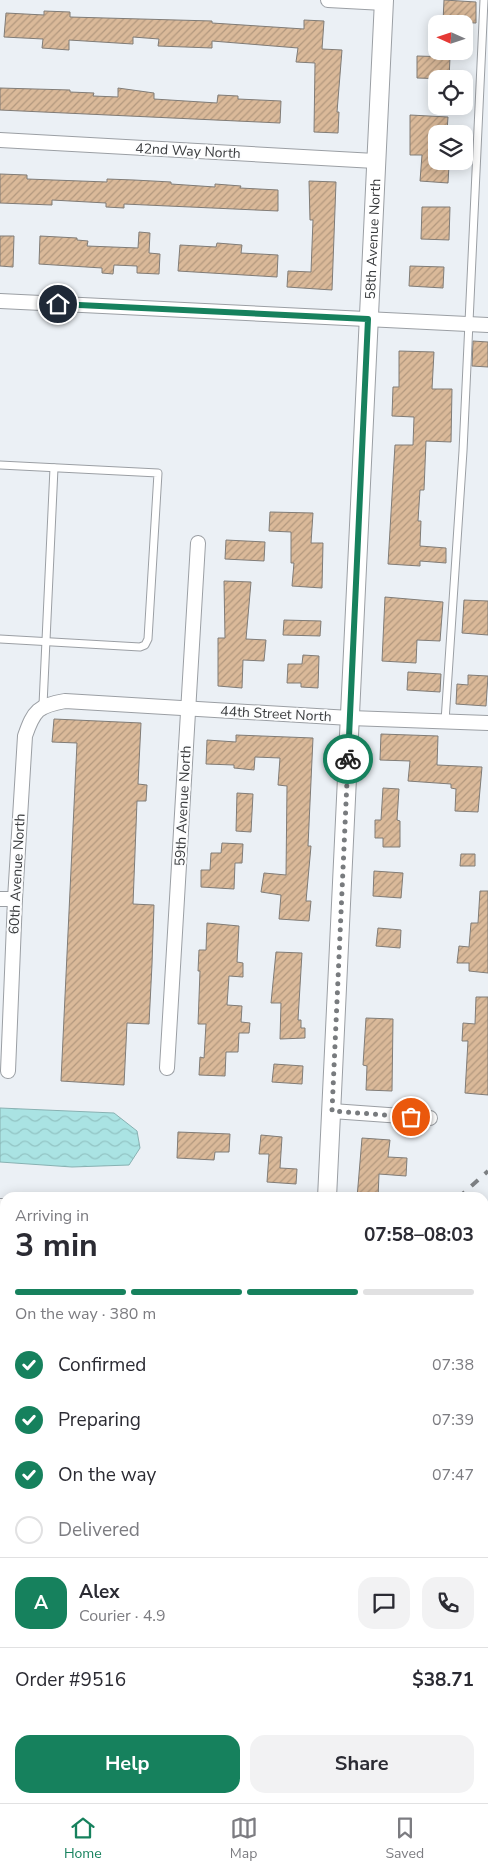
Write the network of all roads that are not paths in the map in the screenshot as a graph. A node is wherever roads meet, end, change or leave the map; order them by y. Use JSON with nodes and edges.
{"nodes":[{"id":1,"x":328,"y":0,"type":"edge"},
{"id":2,"x":484,"y":0,"type":"edge"},
{"id":3,"x":384,"y":1,"type":"edge"},
{"id":4,"x":0,"y":140,"type":"edge"},
{"id":5,"x":375,"y":161,"type":"junction"},
{"id":6,"x":0,"y":301,"type":"edge"},
{"id":7,"x":368,"y":319,"type":"junction"},
{"id":8,"x":468,"y":324,"type":"junction"},
{"id":9,"x":488,"y":325,"type":"edge"},
{"id":10,"x":0,"y":466,"type":"edge"},
{"id":11,"x":54,"y":468,"type":"junction"},
{"id":12,"x":198,"y":543,"type":"dead end"},
{"id":13,"x":0,"y":639,"type":"edge"},
{"id":14,"x":46,"y":641,"type":"junction"},
{"id":15,"x":43,"y":705,"type":"junction"},
{"id":16,"x":188,"y":708,"type":"junction"},
{"id":17,"x":350,"y":718,"type":"junction"},
{"id":18,"x":445,"y":721,"type":"junction"},
{"id":19,"x":488,"y":723,"type":"edge"},
{"id":20,"x":0,"y":899,"type":"edge"},
{"id":21,"x":15,"y":899,"type":"junction"},
{"id":22,"x":167,"y":1068,"type":"dead end"},
{"id":23,"x":8,"y":1071,"type":"dead end"},
{"id":24,"x":332,"y":1111,"type":"junction"},
{"id":25,"x":430,"y":1118,"type":"dead end"},
{"id":26,"x":327,"y":1192,"type":"edge"}],
"edges":[{"from":1,"to":3,"type":"street"},
{"from":2,"to":8,"type":"lane"},
{"from":3,"to":5,"type":"street","name":"58th Avenue North"},
{"from":4,"to":5,"type":"street","name":"42nd Way North"},
{"from":5,"to":7,"type":"street","name":"58th Avenue North"},
{"from":6,"to":7,"type":"street"},
{"from":7,"to":8,"type":"street"},
{"from":7,"to":17,"type":"street","name":"58th Avenue North"},
{"from":8,"to":9,"type":"street"},
{"from":8,"to":18,"type":"lane"},
{"from":10,"to":11,"type":"lane"},
{"from":11,"to":14,"type":"lane"},
{"from":11,"to":14,"type":"lane"},
{"from":12,"to":16,"type":"street","name":"59th Avenue North"},
{"from":13,"to":14,"type":"lane"},
{"from":14,"to":15,"type":"lane"},
{"from":15,"to":16,"type":"street","name":"44th Street North"},
{"from":15,"to":21,"type":"street","name":"60th Avenue North"},
{"from":16,"to":17,"type":"street","name":"44th Street North"},
{"from":16,"to":22,"type":"street","name":"59th Avenue North"},
{"from":17,"to":18,"type":"street","name":"44th Street North"},
{"from":17,"to":24,"type":"street","name":"58th Avenue North"},
{"from":18,"to":19,"type":"street","name":"44th Street North"},
{"from":20,"to":21,"type":"street"},
{"from":21,"to":23,"type":"street","name":"60th Avenue North"},
{"from":24,"to":25,"type":"street"},
{"from":24,"to":26,"type":"street","name":"58th Avenue North"}]}
